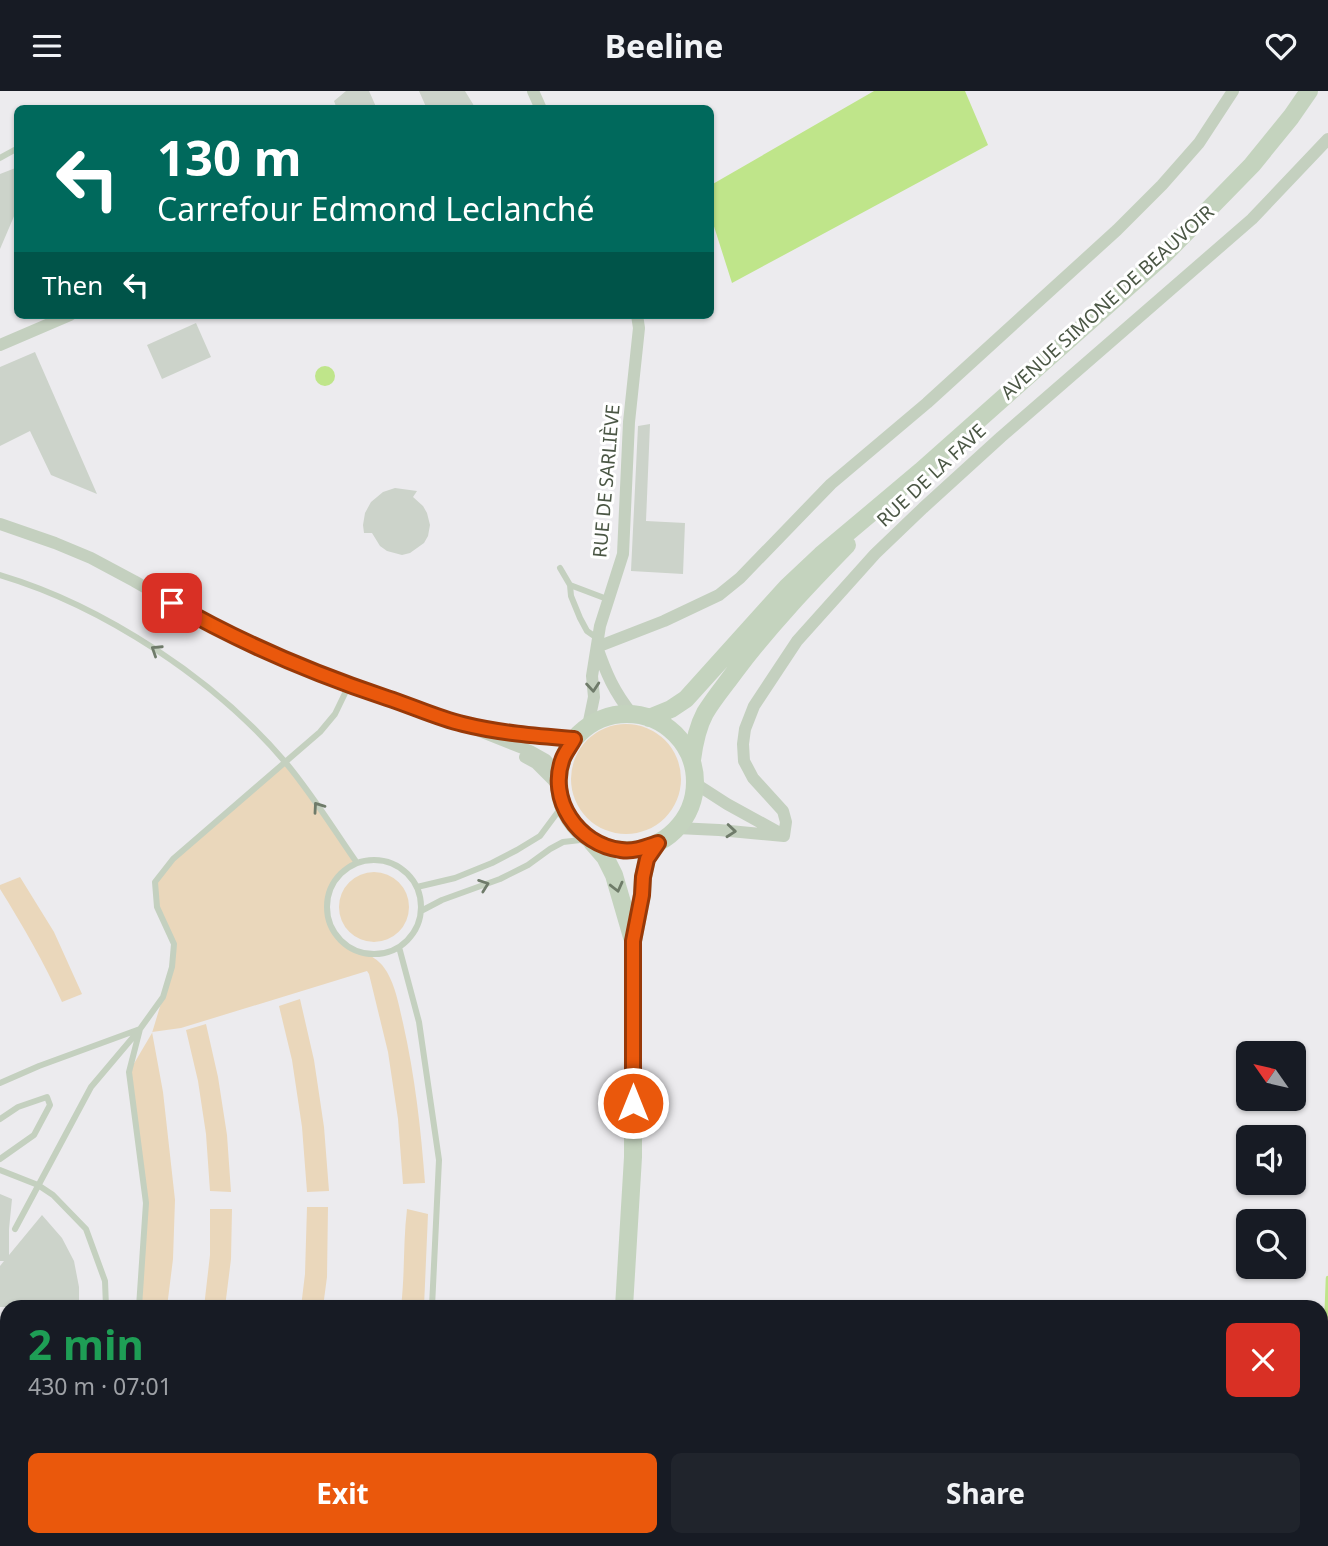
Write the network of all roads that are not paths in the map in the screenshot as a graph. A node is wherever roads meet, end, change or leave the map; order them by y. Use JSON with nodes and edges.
{"nodes":[{"id":1,"x":1233,"y":91,"type":"edge"},
{"id":2,"x":1309,"y":91,"type":"edge"},
{"id":3,"x":1328,"y":139,"type":"edge"},
{"id":4,"x":61,"y":319,"type":"edge"},
{"id":5,"x":638,"y":319,"type":"edge"},
{"id":6,"x":0,"y":345,"type":"edge"},
{"id":7,"x":921,"y":471,"type":"junction"},
{"id":8,"x":0,"y":524,"type":"edge"},
{"id":9,"x":559,"y":568,"type":"dead end"},
{"id":10,"x":0,"y":575,"type":"edge"},
{"id":11,"x":570,"y":585,"type":"junction"},
{"id":12,"x":607,"y":599,"type":"junction"},
{"id":13,"x":597,"y":643,"type":"junction"},
{"id":14,"x":349,"y":685,"type":"junction"},
{"id":15,"x":646,"y":717,"type":"junction"},
{"id":16,"x":462,"y":724,"type":"junction"},
{"id":17,"x":581,"y":732,"type":"junction"},
{"id":18,"x":692,"y":760,"type":"junction"},
{"id":19,"x":284,"y":761,"type":"junction"},
{"id":20,"x":559,"y":781,"type":"junction"},
{"id":21,"x":695,"y":784,"type":"junction"},
{"id":22,"x":563,"y":805,"type":"junction"},
{"id":23,"x":677,"y":828,"type":"junction"},
{"id":24,"x":784,"y":836,"type":"junction"},
{"id":25,"x":589,"y":839,"type":"junction"},
{"id":26,"x":658,"y":843,"type":"junction"},
{"id":27,"x":357,"y":863,"type":"junction"},
{"id":28,"x":416,"y":887,"type":"junction"},
{"id":29,"x":421,"y":911,"type":"junction"},
{"id":30,"x":633,"y":941,"type":"junction"},
{"id":31,"x":399,"y":947,"type":"junction"},
{"id":32,"x":140,"y":1029,"type":"junction"},
{"id":33,"x":0,"y":1083,"type":"edge"},
{"id":34,"x":0,"y":1119,"type":"edge"},
{"id":35,"x":0,"y":1159,"type":"edge"},
{"id":36,"x":0,"y":1170,"type":"edge"},
{"id":37,"x":38,"y":1185,"type":"junction"},
{"id":38,"x":15,"y":1229,"type":"dead end"},
{"id":39,"x":106,"y":1300,"type":"edge"},
{"id":40,"x":139,"y":1300,"type":"edge"},
{"id":41,"x":432,"y":1300,"type":"edge"},
{"id":42,"x":624,"y":1300,"type":"edge"}],
"edges":[{"from":1,"to":13,"type":"street"},
{"from":2,"to":7,"type":"main road","name":"AVENUE SIMONE DE BEAUVOIR"},
{"from":3,"to":24,"type":"street","name":"RUE DE LA FAVE"},
{"from":4,"to":6,"type":"street"},
{"from":5,"to":12,"type":"street","name":"RUE DE SARLIÈVE"},
{"from":7,"to":15,"type":"main road"},
{"from":7,"to":18,"type":"main road"},
{"from":8,"to":14,"type":"street"},
{"from":9,"to":11,"type":"lane"},
{"from":19,"to":10,"type":"lane","one_way":true},
{"from":11,"to":12,"type":"lane"},
{"from":11,"to":13,"type":"lane"},
{"from":12,"to":13,"type":"street","name":"RUE DE SARLIÈVE"},
{"from":13,"to":15,"type":"street"},
{"from":13,"to":17,"type":"street","name":"RUE DE SARLIÈVE","one_way":true},
{"from":14,"to":16,"type":"street"},
{"from":14,"to":19,"type":"lane"},
{"from":15,"to":17,"type":"main road"},
{"from":15,"to":18,"type":"main road"},
{"from":16,"to":17,"type":"street"},
{"from":16,"to":20,"type":"street"},
{"from":17,"to":20,"type":"main road"},
{"from":18,"to":21,"type":"main road"},
{"from":27,"to":19,"type":"lane","one_way":true},
{"from":19,"to":32,"type":"lane"},
{"from":20,"to":22,"type":"main road"},
{"from":21,"to":23,"type":"main road"},
{"from":21,"to":24,"type":"street"},
{"from":22,"to":25,"type":"main road"},
{"from":22,"to":28,"type":"lane"},
{"from":23,"to":24,"type":"street","one_way":true},
{"from":23,"to":26,"type":"main road"},
{"from":25,"to":26,"type":"main road"},
{"from":29,"to":25,"type":"lane","one_way":true},
{"from":25,"to":30,"type":"main road","one_way":true},
{"from":26,"to":30,"type":"main road"},
{"from":27,"to":28,"type":"lane"},
{"from":27,"to":31,"type":"lane"},
{"from":28,"to":29,"type":"lane"},
{"from":29,"to":31,"type":"lane"},
{"from":30,"to":42,"type":"main road"},
{"from":31,"to":41,"type":"lane"},
{"from":32,"to":33,"type":"lane"},
{"from":32,"to":37,"type":"lane"},
{"from":32,"to":40,"type":"lane"},
{"from":34,"to":35,"type":"lane"},
{"from":36,"to":37,"type":"lane"},
{"from":37,"to":38,"type":"lane"},
{"from":37,"to":39,"type":"lane"}]}
